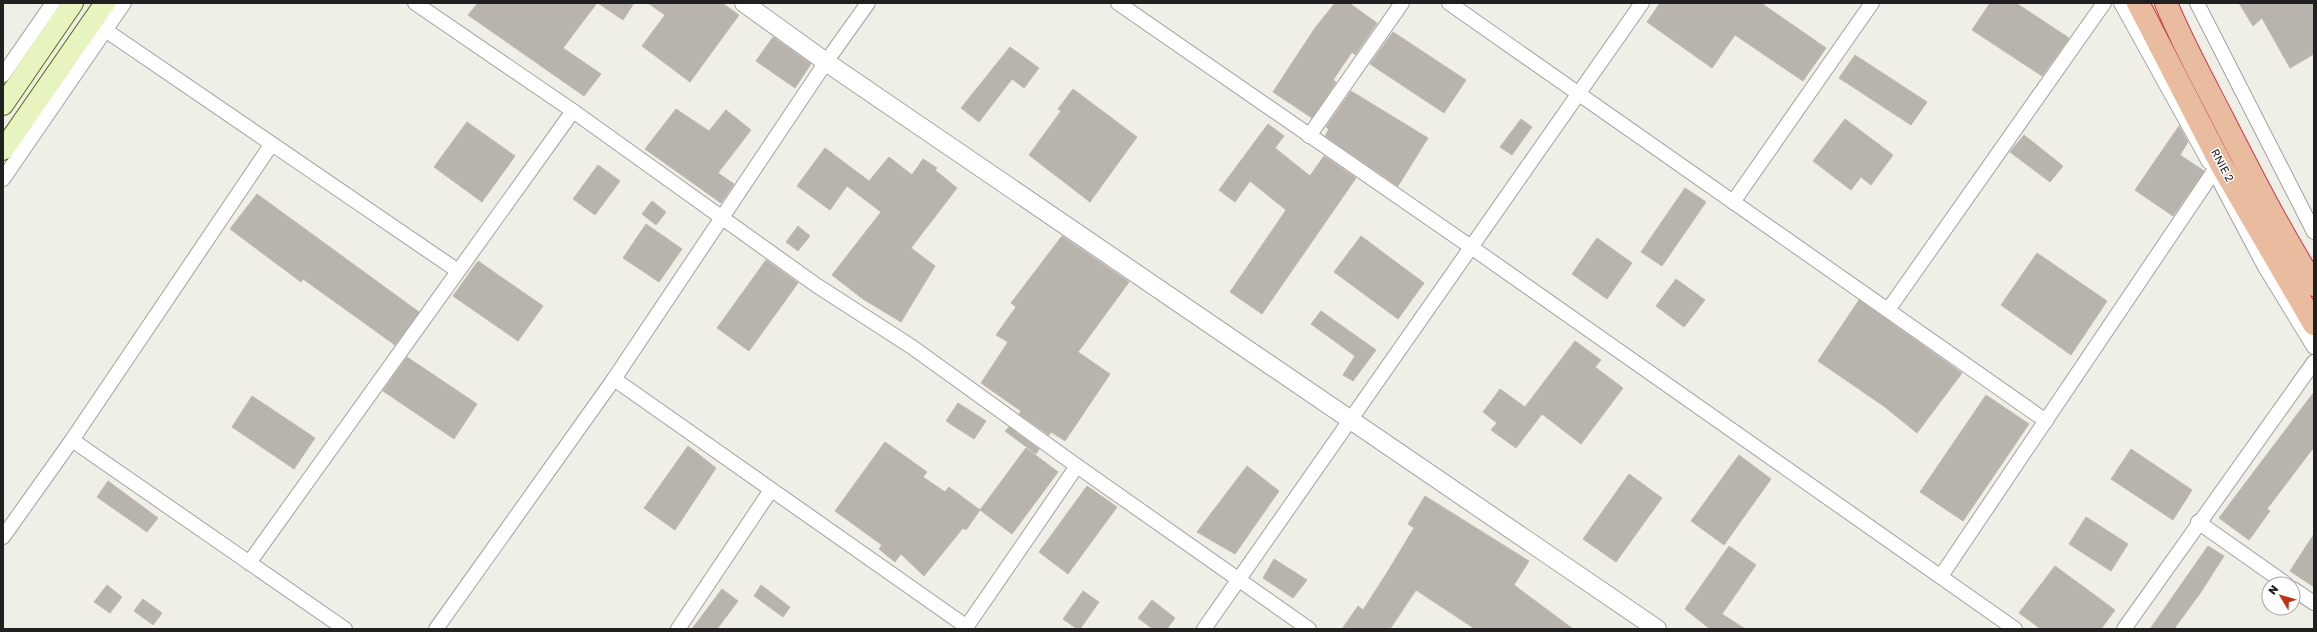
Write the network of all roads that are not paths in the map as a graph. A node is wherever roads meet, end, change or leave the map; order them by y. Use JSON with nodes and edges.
{"nodes":[{"id":1,"x":53,"y":3,"type":"edge"},
{"id":2,"x":73,"y":3,"type":"edge"},
{"id":3,"x":105,"y":3,"type":"edge"},
{"id":4,"x":124,"y":3,"type":"edge"},
{"id":5,"x":415,"y":3,"type":"edge"},
{"id":6,"x":744,"y":3,"type":"edge"},
{"id":7,"x":868,"y":3,"type":"edge"},
{"id":8,"x":1118,"y":3,"type":"edge"},
{"id":9,"x":1402,"y":3,"type":"edge"},
{"id":10,"x":1449,"y":3,"type":"edge"},
{"id":11,"x":1642,"y":3,"type":"edge"},
{"id":12,"x":1872,"y":3,"type":"edge"},
{"id":13,"x":2104,"y":3,"type":"edge"},
{"id":14,"x":2121,"y":3,"type":"edge"},
{"id":15,"x":2138,"y":3,"type":"edge"},
{"id":16,"x":2166,"y":3,"type":"edge"},
{"id":17,"x":2197,"y":3,"type":"edge"},
{"id":18,"x":98,"y":25,"type":"junction"},
{"id":19,"x":826,"y":62,"type":"junction"},
{"id":20,"x":3,"y":74,"type":"edge"},
{"id":21,"x":1578,"y":95,"type":"junction"},
{"id":22,"x":3,"y":104,"type":"edge"},
{"id":23,"x":573,"y":111,"type":"junction"},
{"id":24,"x":1309,"y":136,"type":"junction"},
{"id":25,"x":271,"y":145,"type":"junction"},
{"id":26,"x":3,"y":150,"type":"edge"},
{"id":27,"x":2218,"y":169,"type":"junction"},
{"id":28,"x":3,"y":179,"type":"edge"},
{"id":29,"x":1734,"y":202,"type":"junction"},
{"id":30,"x":722,"y":218,"type":"junction"},
{"id":31,"x":2314,"y":232,"type":"edge"},
{"id":32,"x":1472,"y":246,"type":"junction"},
{"id":33,"x":458,"y":271,"type":"junction"},
{"id":34,"x":2314,"y":285,"type":"edge"},
{"id":35,"x":1888,"y":310,"type":"junction"},
{"id":36,"x":2314,"y":324,"type":"edge"},
{"id":37,"x":2314,"y":347,"type":"edge"},
{"id":38,"x":2314,"y":362,"type":"edge"},
{"id":39,"x":614,"y":379,"type":"junction"},
{"id":40,"x":1351,"y":418,"type":"junction"},
{"id":41,"x":2046,"y":421,"type":"junction"},
{"id":42,"x":72,"y":440,"type":"junction"},
{"id":43,"x":1076,"y":466,"type":"junction"},
{"id":44,"x":771,"y":490,"type":"junction"},
{"id":45,"x":2198,"y":522,"type":"junction"},
{"id":46,"x":3,"y":538,"type":"edge"},
{"id":47,"x":249,"y":563,"type":"junction"},
{"id":48,"x":1941,"y":576,"type":"junction"},
{"id":49,"x":2275,"y":576,"type":"edge"},
{"id":50,"x":1238,"y":580,"type":"junction"},
{"id":51,"x":2301,"y":594,"type":"edge"},
{"id":52,"x":2314,"y":603,"type":"edge"},
{"id":53,"x":966,"y":628,"type":"edge"},
{"id":54,"x":345,"y":629,"type":"edge"},
{"id":55,"x":436,"y":629,"type":"edge"},
{"id":56,"x":678,"y":629,"type":"edge"},
{"id":57,"x":1204,"y":629,"type":"edge"},
{"id":58,"x":1309,"y":629,"type":"edge"},
{"id":59,"x":1657,"y":629,"type":"edge"},
{"id":60,"x":2015,"y":629,"type":"edge"},
{"id":61,"x":2124,"y":629,"type":"edge"}],
"edges":[{"from":1,"to":20,"type":"street"},
{"from":2,"to":22,"type":"main road"},
{"from":3,"to":18,"type":"main road"},
{"from":4,"to":18,"type":"street"},
{"from":5,"to":23,"type":"street"},
{"from":6,"to":19,"type":"street"},
{"from":7,"to":19,"type":"street"},
{"from":8,"to":24,"type":"street"},
{"from":9,"to":24,"type":"street"},
{"from":10,"to":21,"type":"street"},
{"from":11,"to":21,"type":"street"},
{"from":12,"to":29,"type":"street"},
{"from":13,"to":35,"type":"street"},
{"from":14,"to":27,"type":"street"},
{"from":15,"to":27,"type":"highway","name":"RNIE 2","number":"RNIE 2"},
{"from":16,"to":34,"type":"highway","name":"RNIE 2","number":"RNIE 2"},
{"from":17,"to":31,"type":"street"},
{"from":18,"to":25,"type":"street"},
{"from":18,"to":26,"type":"main road"},
{"from":18,"to":28,"type":"street"},
{"from":19,"to":30,"type":"street"},
{"from":19,"to":40,"type":"street"},
{"from":21,"to":29,"type":"street"},
{"from":21,"to":32,"type":"street"},
{"from":23,"to":30,"type":"street"},
{"from":23,"to":33,"type":"street"},
{"from":24,"to":32,"type":"street"},
{"from":25,"to":33,"type":"street"},
{"from":25,"to":42,"type":"street"},
{"from":27,"to":36,"type":"highway","name":"RNIE 2","number":"RNIE 2"},
{"from":27,"to":37,"type":"street"},
{"from":27,"to":41,"type":"street"},
{"from":29,"to":35,"type":"street"},
{"from":30,"to":39,"type":"street"},
{"from":30,"to":43,"type":"street"},
{"from":32,"to":40,"type":"street"},
{"from":32,"to":48,"type":"street"},
{"from":33,"to":47,"type":"street"},
{"from":35,"to":41,"type":"street"},
{"from":38,"to":45,"type":"street"},
{"from":39,"to":44,"type":"street"},
{"from":39,"to":55,"type":"street"},
{"from":40,"to":50,"type":"street"},
{"from":40,"to":59,"type":"street"},
{"from":41,"to":48,"type":"street"},
{"from":42,"to":46,"type":"street"},
{"from":42,"to":47,"type":"street"},
{"from":43,"to":50,"type":"street"},
{"from":43,"to":53,"type":"street"},
{"from":44,"to":53,"type":"street"},
{"from":44,"to":56,"type":"street"},
{"from":45,"to":49,"type":"street"},
{"from":45,"to":61,"type":"street"},
{"from":47,"to":54,"type":"street"},
{"from":48,"to":60,"type":"street"},
{"from":50,"to":57,"type":"street"},
{"from":50,"to":58,"type":"street"},
{"from":51,"to":52,"type":"street"}]}
